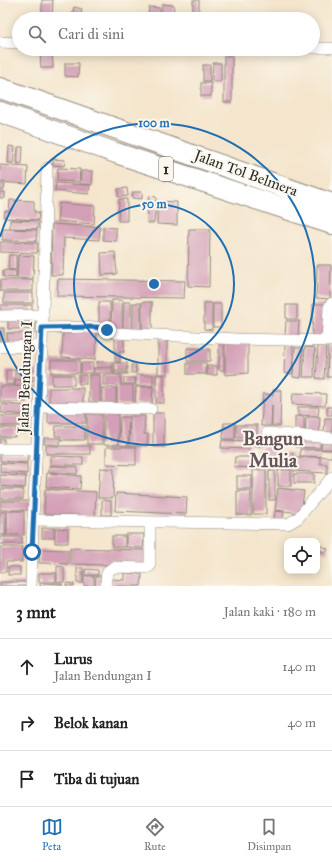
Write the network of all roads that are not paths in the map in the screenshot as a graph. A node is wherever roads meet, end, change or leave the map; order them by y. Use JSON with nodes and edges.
{"nodes":[{"id":1,"x":0,"y":42,"type":"edge"},
{"id":2,"x":12,"y":43,"type":"edge"},
{"id":3,"x":320,"y":48,"type":"edge"},
{"id":4,"x":332,"y":48,"type":"edge"},
{"id":5,"x":0,"y":88,"type":"edge"},
{"id":6,"x":0,"y":112,"type":"edge"},
{"id":7,"x":47,"y":168,"type":"dead end"},
{"id":8,"x":332,"y":204,"type":"edge"},
{"id":9,"x":332,"y":224,"type":"edge"},
{"id":10,"x":332,"y":303,"type":"edge"},
{"id":11,"x":43,"y":315,"type":"junction"},
{"id":12,"x":0,"y":316,"type":"edge"},
{"id":13,"x":42,"y":328,"type":"junction"},
{"id":14,"x":330,"y":341,"type":"edge"},
{"id":15,"x":42,"y":346,"type":"junction"},
{"id":16,"x":0,"y":347,"type":"edge"},
{"id":17,"x":40,"y":408,"type":"junction"},
{"id":18,"x":151,"y":409,"type":"dead end"},
{"id":19,"x":267,"y":433,"type":"dead end"},
{"id":20,"x":332,"y":438,"type":"edge"},
{"id":21,"x":0,"y":449,"type":"edge"},
{"id":22,"x":37,"y":449,"type":"junction"},
{"id":23,"x":332,"y":477,"type":"edge"},
{"id":24,"x":33,"y":520,"type":"junction"},
{"id":25,"x":150,"y":522,"type":"junction"},
{"id":26,"x":32,"y":586,"type":"edge"},
{"id":27,"x":106,"y":586,"type":"edge"}],
"edges":[{"from":1,"to":2,"type":"street"},
{"from":3,"to":4,"type":"street"},
{"from":5,"to":8,"type":"highway","name":"Jalan Tol Belmera","number":"1"},
{"from":6,"to":9,"type":"highway","name":"Jalan Tol Belmera","number":"1"},
{"from":7,"to":11,"type":"street","name":"Jalan Bendungan I"},
{"from":10,"to":14,"type":"street"},
{"from":11,"to":12,"type":"street"},
{"from":11,"to":13,"type":"street","name":"Jalan Bendungan I"},
{"from":13,"to":14,"type":"street"},
{"from":13,"to":15,"type":"street","name":"Jalan Bendungan I"},
{"from":15,"to":16,"type":"street"},
{"from":15,"to":17,"type":"street","name":"Jalan Bendungan I"},
{"from":17,"to":18,"type":"street"},
{"from":17,"to":22,"type":"street","name":"Jalan Bendungan I"},
{"from":19,"to":20,"type":"street"},
{"from":21,"to":22,"type":"street"},
{"from":22,"to":24,"type":"street","name":"Jalan Bendungan I"},
{"from":23,"to":25,"type":"street"},
{"from":24,"to":25,"type":"street"},
{"from":24,"to":26,"type":"street","name":"Jalan Bendungan I"},
{"from":25,"to":27,"type":"street"}]}
